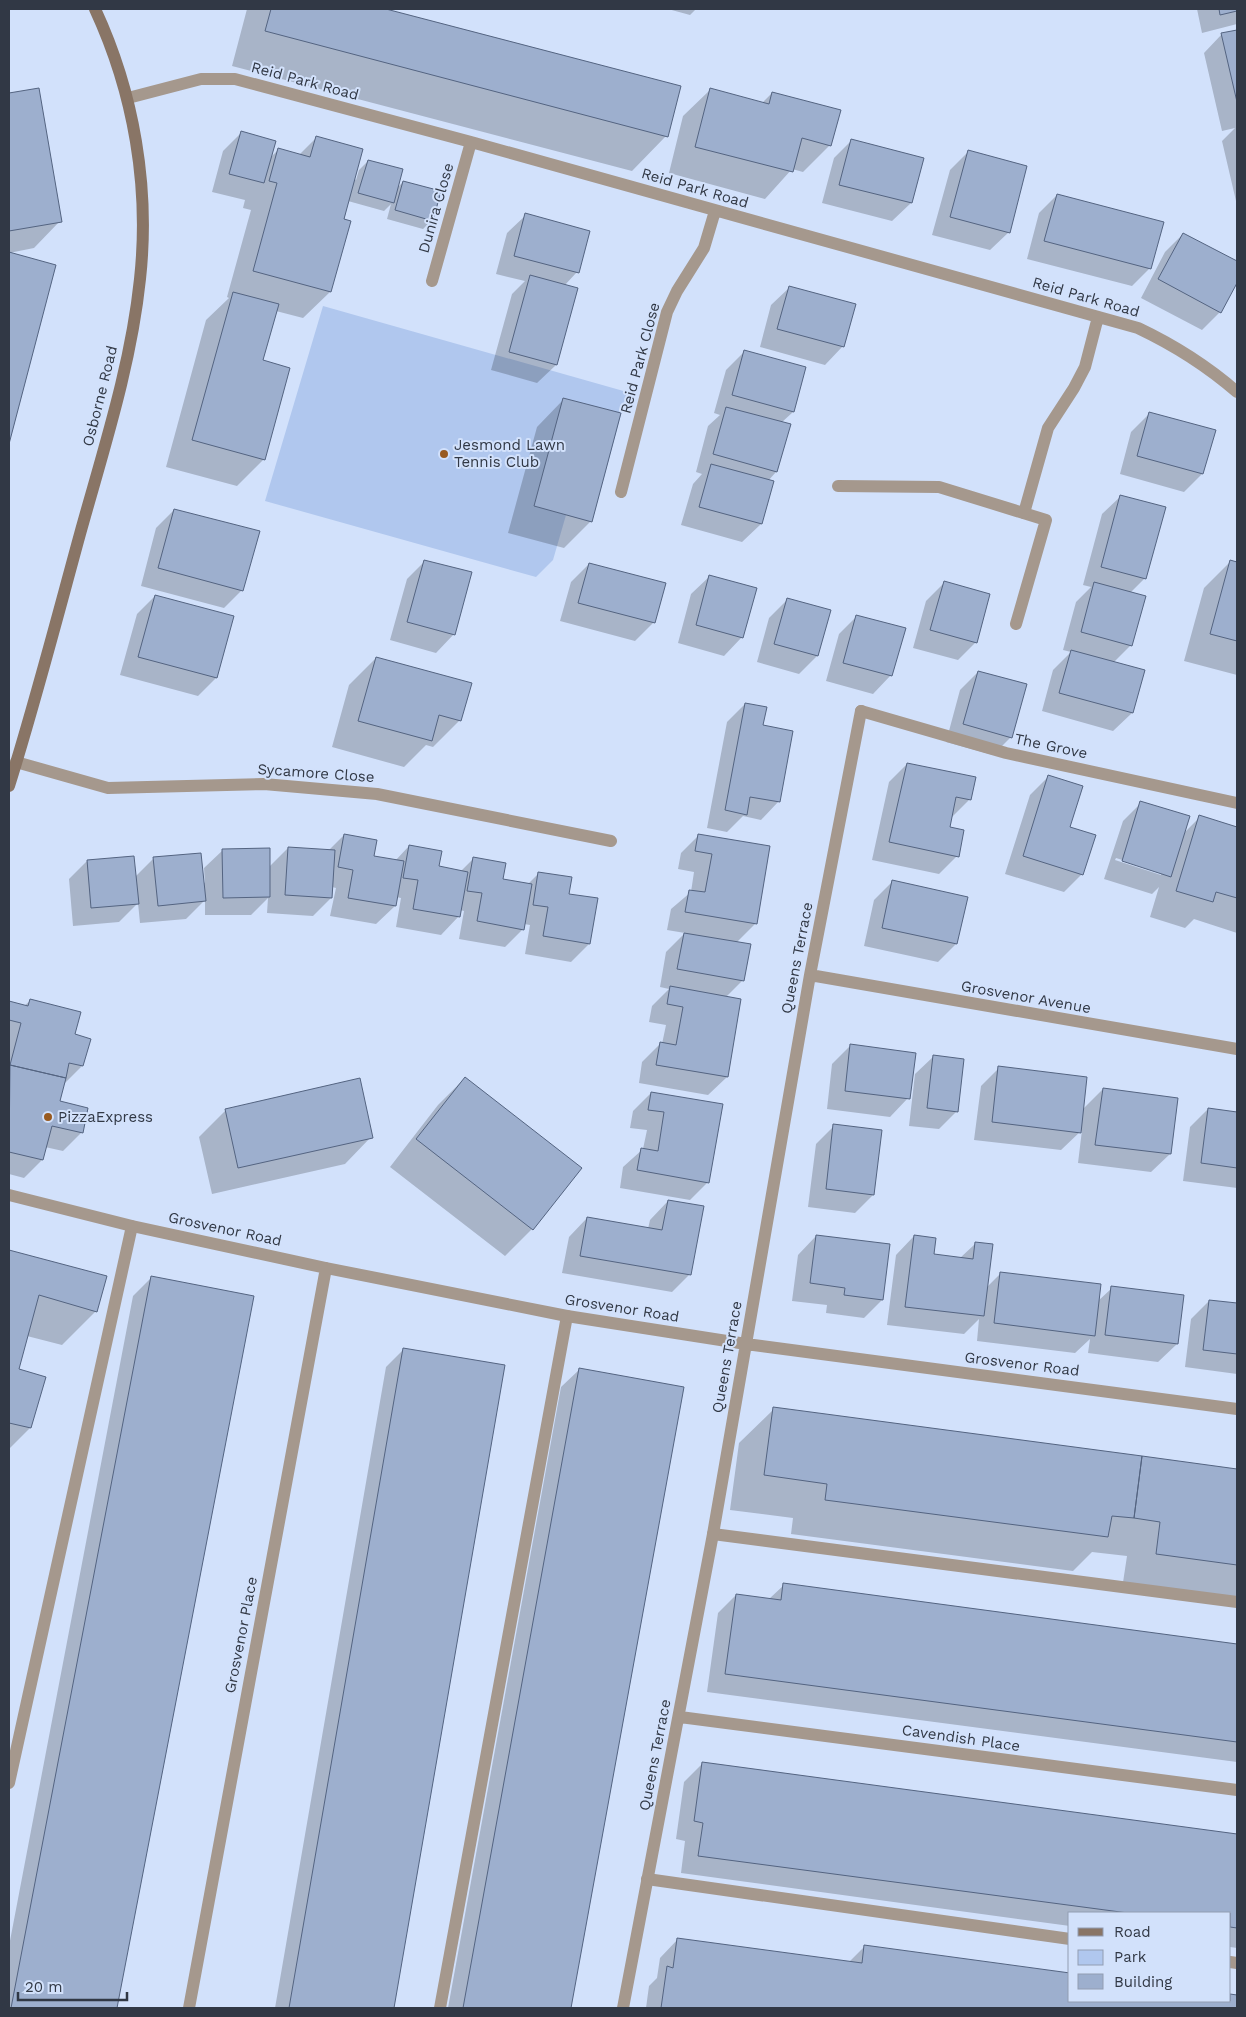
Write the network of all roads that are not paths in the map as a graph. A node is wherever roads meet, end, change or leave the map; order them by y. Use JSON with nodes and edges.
{"nodes":[{"id":1,"x":96,"y":9,"type":"edge"},
{"id":2,"x":128,"y":98,"type":"junction"},
{"id":3,"x":471,"y":142,"type":"junction"},
{"id":4,"x":715,"y":211,"type":"junction"},
{"id":5,"x":432,"y":282,"type":"dead end"},
{"id":6,"x":1098,"y":317,"type":"junction"},
{"id":7,"x":1237,"y":392,"type":"edge"},
{"id":8,"x":838,"y":486,"type":"dead end"},
{"id":9,"x":621,"y":492,"type":"dead end"},
{"id":10,"x":1024,"y":513,"type":"junction"},
{"id":11,"x":1016,"y":624,"type":"dead end"},
{"id":12,"x":861,"y":711,"type":"joint"},
{"id":13,"x":16,"y":762,"type":"junction"},
{"id":14,"x":9,"y":786,"type":"edge"},
{"id":15,"x":1237,"y":803,"type":"edge"},
{"id":16,"x":612,"y":841,"type":"dead end"},
{"id":17,"x":810,"y":975,"type":"junction"},
{"id":18,"x":1237,"y":1049,"type":"edge"},
{"id":19,"x":9,"y":1195,"type":"edge"},
{"id":20,"x":132,"y":1226,"type":"junction"},
{"id":21,"x":326,"y":1268,"type":"junction"},
{"id":22,"x":568,"y":1316,"type":"junction"},
{"id":23,"x":746,"y":1344,"type":"junction"},
{"id":24,"x":1237,"y":1409,"type":"edge"},
{"id":25,"x":713,"y":1534,"type":"junction"},
{"id":26,"x":1237,"y":1602,"type":"edge"},
{"id":27,"x":680,"y":1717,"type":"junction"},
{"id":28,"x":9,"y":1783,"type":"edge"},
{"id":29,"x":1237,"y":1790,"type":"edge"},
{"id":30,"x":648,"y":1879,"type":"junction"},
{"id":31,"x":1068,"y":1939,"type":"edge"},
{"id":32,"x":189,"y":2008,"type":"edge"},
{"id":33,"x":440,"y":2008,"type":"edge"},
{"id":34,"x":623,"y":2008,"type":"edge"}],
"edges":[{"from":1,"to":2,"type":"main road","name":"Osborne Road"},
{"from":2,"to":3,"type":"street","name":"Reid Park Road"},
{"from":2,"to":13,"type":"main road","name":"Osborne Road"},
{"from":3,"to":4,"type":"street","name":"Reid Park Road"},
{"from":3,"to":5,"type":"street","name":"Dunira Close"},
{"from":4,"to":6,"type":"street","name":"Reid Park Road"},
{"from":4,"to":9,"type":"street","name":"Reid Park Close"},
{"from":6,"to":7,"type":"street","name":"Reid Park Road"},
{"from":6,"to":10,"type":"street"},
{"from":8,"to":10,"type":"street"},
{"from":10,"to":11,"type":"street"},
{"from":12,"to":15,"type":"street","name":"The Grove"},
{"from":12,"to":17,"type":"street","name":"Queens Terrace"},
{"from":13,"to":14,"type":"main road","name":"Osborne Road"},
{"from":13,"to":16,"type":"street","name":"Sycamore Close"},
{"from":17,"to":18,"type":"street","name":"Grosvenor Avenue"},
{"from":17,"to":23,"type":"street","name":"Queens Terrace"},
{"from":19,"to":20,"type":"street","name":"Grosvenor Road"},
{"from":20,"to":21,"type":"street","name":"Grosvenor Road"},
{"from":20,"to":28,"type":"street"},
{"from":21,"to":22,"type":"street","name":"Grosvenor Road"},
{"from":21,"to":32,"type":"street","name":"Grosvenor Place"},
{"from":22,"to":23,"type":"street","name":"Grosvenor Road"},
{"from":22,"to":33,"type":"street"},
{"from":23,"to":24,"type":"street","name":"Grosvenor Road"},
{"from":23,"to":25,"type":"street","name":"Queens Terrace"},
{"from":25,"to":26,"type":"street"},
{"from":25,"to":27,"type":"street","name":"Queens Terrace"},
{"from":27,"to":29,"type":"street","name":"Cavendish Place"},
{"from":27,"to":30,"type":"street","name":"Queens Terrace"},
{"from":30,"to":31,"type":"street"},
{"from":30,"to":34,"type":"street","name":"Queens Terrace"}]}
